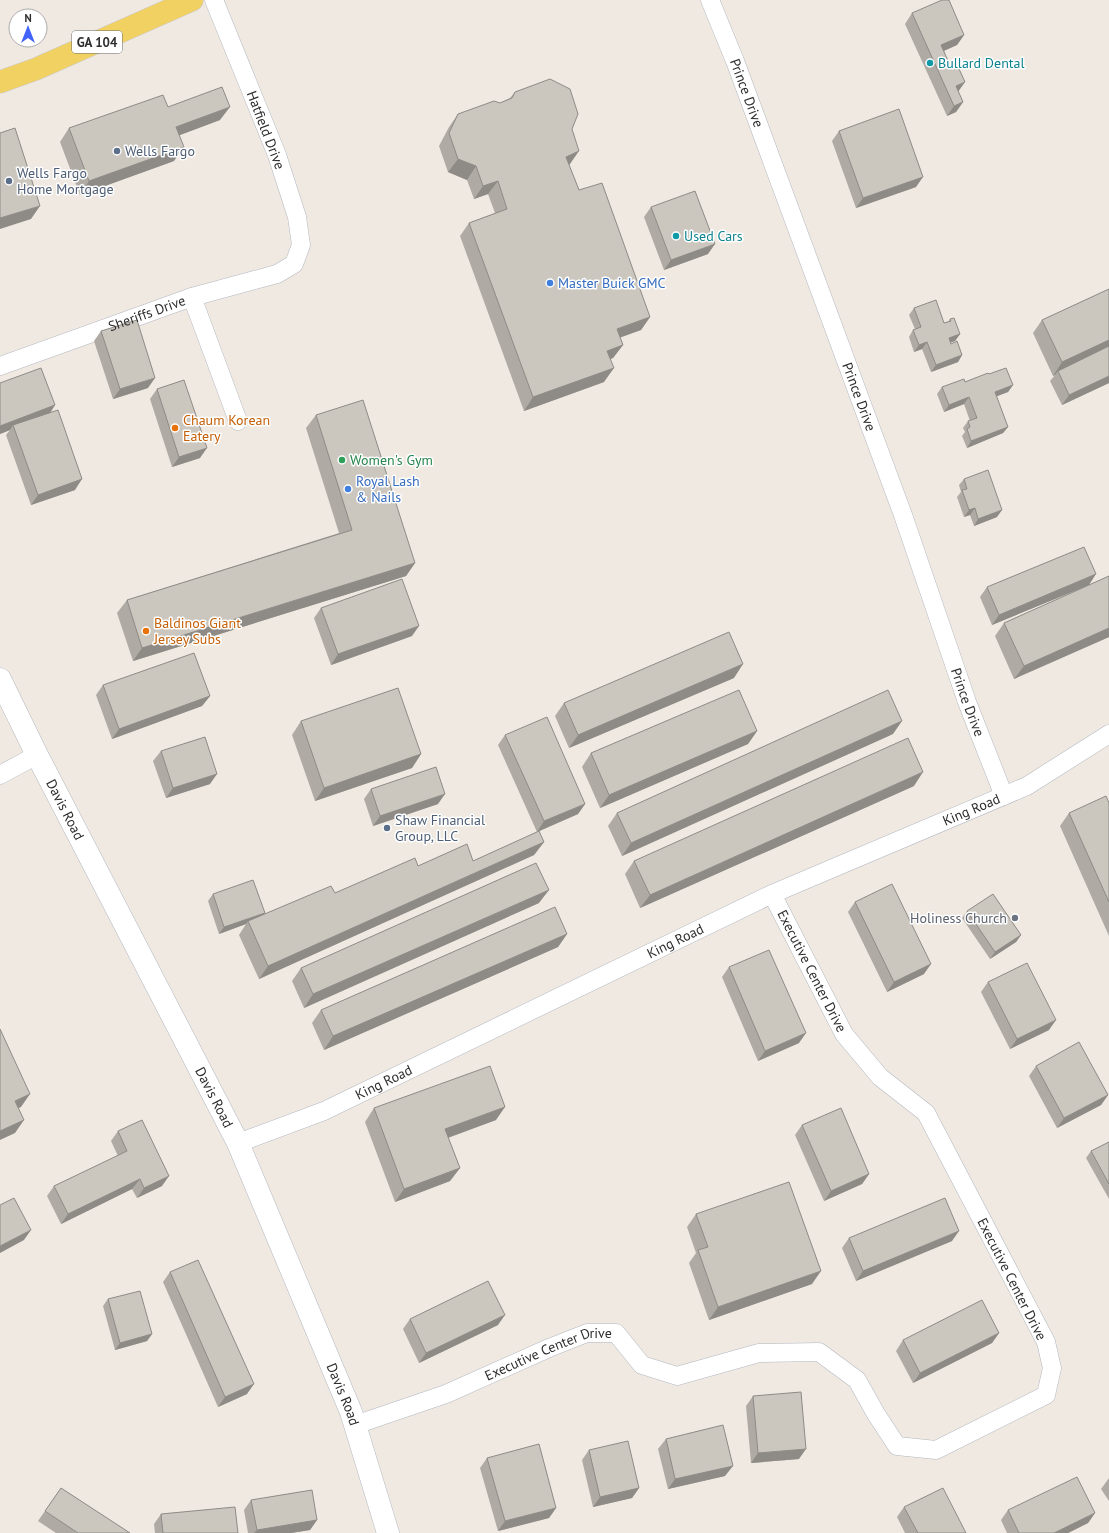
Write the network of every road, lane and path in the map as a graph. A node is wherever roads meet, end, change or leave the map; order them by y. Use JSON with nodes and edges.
{"nodes":[{"id":1,"x":192,"y":0,"type":"edge"},
{"id":2,"x":214,"y":0,"type":"edge"},
{"id":3,"x":710,"y":0,"type":"edge"},
{"id":4,"x":0,"y":82,"type":"edge"},
{"id":5,"x":294,"y":264,"type":"joint"},
{"id":6,"x":192,"y":297,"type":"junction"},
{"id":7,"x":0,"y":366,"type":"edge"},
{"id":8,"x":238,"y":421,"type":"dead end"},
{"id":9,"x":0,"y":679,"type":"edge"},
{"id":10,"x":1109,"y":734,"type":"edge"},
{"id":11,"x":37,"y":755,"type":"junction"},
{"id":12,"x":0,"y":775,"type":"edge"},
{"id":13,"x":1004,"y":796,"type":"junction"},
{"id":14,"x":772,"y":894,"type":"junction"},
{"id":15,"x":238,"y":1143,"type":"junction"},
{"id":16,"x":355,"y":1425,"type":"junction"},
{"id":17,"x":388,"y":1533,"type":"edge"}],
"edges":[{"from":1,"to":4,"type":"main road","number":"GA 104"},
{"from":2,"to":5,"type":"street","name":"Hatfield Drive"},
{"from":3,"to":13,"type":"street","name":"Prince Drive"},
{"from":5,"to":6,"type":"street","name":"Sheriffs Drive"},
{"from":6,"to":7,"type":"street","name":"Sheriffs Drive"},
{"from":6,"to":8,"type":"street"},
{"from":9,"to":11,"type":"main road","name":"Davis Road"},
{"from":10,"to":13,"type":"street","name":"King Road"},
{"from":11,"to":12,"type":"street"},
{"from":11,"to":15,"type":"main road","name":"Davis Road"},
{"from":13,"to":14,"type":"street","name":"King Road"},
{"from":14,"to":15,"type":"street","name":"King Road"},
{"from":14,"to":16,"type":"street","name":"Executive Center Drive"},
{"from":15,"to":16,"type":"main road","name":"Davis Road"},
{"from":16,"to":17,"type":"main road","name":"Davis Road"}]}
